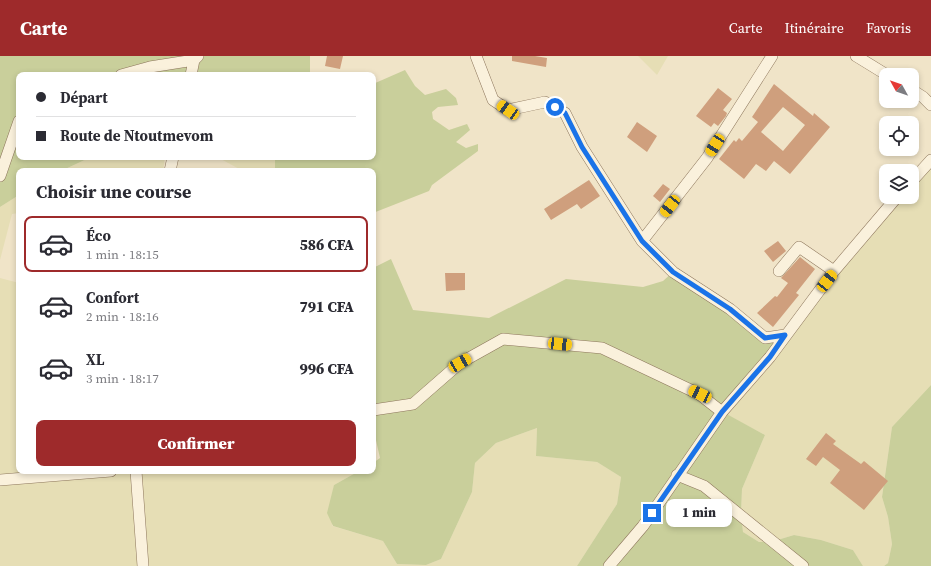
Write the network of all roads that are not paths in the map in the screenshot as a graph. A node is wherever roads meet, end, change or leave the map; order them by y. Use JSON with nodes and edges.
{"nodes":[{"id":1,"x":476,"y":56,"type":"edge"},
{"id":2,"x":772,"y":56,"type":"edge"},
{"id":3,"x":856,"y":56,"type":"edge"},
{"id":4,"x":196,"y":58,"type":"edge"},
{"id":5,"x":879,"y":70,"type":"edge"},
{"id":6,"x":132,"y":72,"type":"edge"},
{"id":7,"x":192,"y":72,"type":"edge"},
{"id":8,"x":919,"y":94,"type":"edge"},
{"id":9,"x":931,"y":105,"type":"edge"},
{"id":10,"x":16,"y":129,"type":"edge"},
{"id":11,"x":931,"y":160,"type":"edge"},
{"id":12,"x":919,"y":173,"type":"edge"},
{"id":13,"x":0,"y":176,"type":"edge"},
{"id":14,"x":891,"y":204,"type":"edge"},
{"id":15,"x":642,"y":241,"type":"junction"},
{"id":16,"x":779,"y":271,"type":"dead end"},
{"id":17,"x":834,"y":271,"type":"junction"},
{"id":18,"x":785,"y":335,"type":"junction"},
{"id":19,"x":376,"y":410,"type":"edge"},
{"id":20,"x":722,"y":412,"type":"junction"},
{"id":21,"x":74,"y":474,"type":"edge"},
{"id":22,"x":136,"y":474,"type":"edge"},
{"id":23,"x":677,"y":475,"type":"junction"},
{"id":24,"x":0,"y":480,"type":"edge"},
{"id":25,"x":143,"y":566,"type":"edge"},
{"id":26,"x":609,"y":566,"type":"edge"},
{"id":27,"x":803,"y":566,"type":"edge"}],
"edges":[{"from":1,"to":15,"type":"street"},
{"from":2,"to":15,"type":"street"},
{"from":3,"to":5,"type":"street"},
{"from":4,"to":6,"type":"street"},
{"from":4,"to":7,"type":"street"},
{"from":8,"to":9,"type":"street"},
{"from":10,"to":13,"type":"street"},
{"from":11,"to":12,"type":"street"},
{"from":14,"to":17,"type":"street"},
{"from":15,"to":18,"type":"street"},
{"from":16,"to":17,"type":"street"},
{"from":17,"to":18,"type":"street"},
{"from":18,"to":20,"type":"street"},
{"from":19,"to":20,"type":"street"},
{"from":20,"to":23,"type":"street"},
{"from":21,"to":24,"type":"street"},
{"from":22,"to":25,"type":"street"},
{"from":23,"to":26,"type":"street"},
{"from":23,"to":27,"type":"street"}]}
